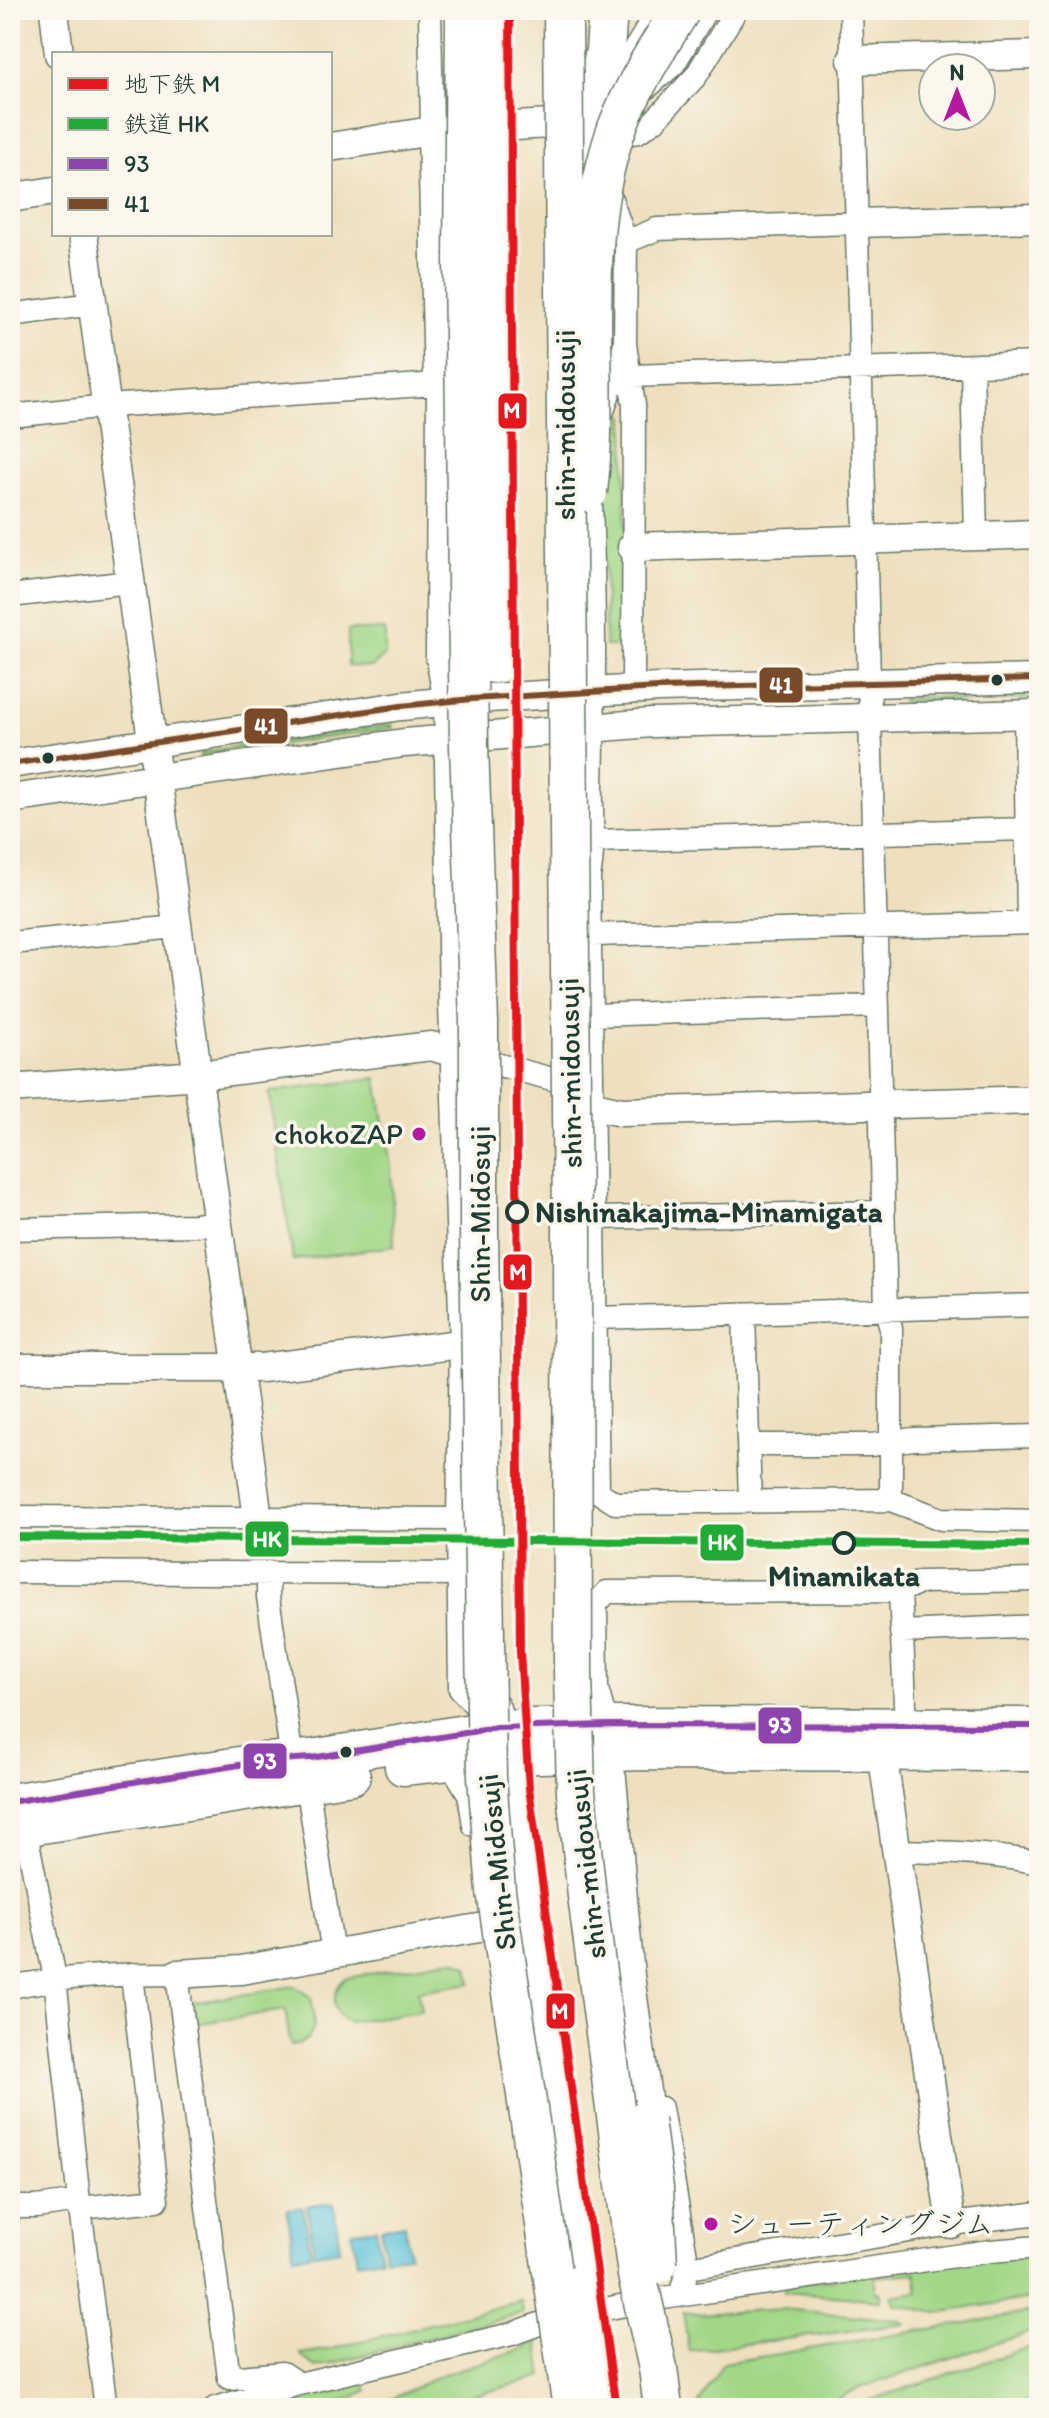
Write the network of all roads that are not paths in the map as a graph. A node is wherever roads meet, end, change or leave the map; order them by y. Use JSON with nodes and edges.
{"nodes":[{"id":1,"x":54,"y":10,"type":"edge"},
{"id":2,"x":496,"y":10,"type":"edge"},
{"id":3,"x":563,"y":10,"type":"edge"},
{"id":4,"x":608,"y":10,"type":"edge"},
{"id":5,"x":655,"y":10,"type":"edge"},
{"id":6,"x":681,"y":10,"type":"edge"},
{"id":7,"x":706,"y":10,"type":"edge"},
{"id":8,"x":736,"y":10,"type":"edge"},
{"id":9,"x":851,"y":10,"type":"edge"},
{"id":10,"x":450,"y":13,"type":"edge"},
{"id":11,"x":59,"y":52,"type":"edge"},
{"id":12,"x":1039,"y":55,"type":"edge"},
{"id":13,"x":852,"y":60,"type":"junction"},
{"id":14,"x":431,"y":79,"type":"junction"},
{"id":15,"x":591,"y":122,"type":"junction"},
{"id":16,"x":446,"y":130,"type":"junction"},
{"id":17,"x":332,"y":147,"type":"edge"},
{"id":18,"x":52,"y":191,"type":"edge"},
{"id":19,"x":10,"y":198,"type":"edge"},
{"id":20,"x":1039,"y":218,"type":"edge"},
{"id":21,"x":856,"y":223,"type":"junction"},
{"id":22,"x":83,"y":236,"type":"edge"},
{"id":23,"x":626,"y":242,"type":"junction"},
{"id":24,"x":93,"y":304,"type":"junction"},
{"id":25,"x":10,"y":315,"type":"edge"},
{"id":26,"x":625,"y":344,"type":"junction"},
{"id":27,"x":577,"y":349,"type":"junction"},
{"id":28,"x":1039,"y":363,"type":"edge"},
{"id":29,"x":972,"y":366,"type":"junction"},
{"id":30,"x":860,"y":368,"type":"junction"},
{"id":31,"x":630,"y":376,"type":"junction"},
{"id":32,"x":438,"y":384,"type":"junction"},
{"id":33,"x":108,"y":406,"type":"junction"},
{"id":34,"x":10,"y":416,"type":"edge"},
{"id":35,"x":589,"y":454,"type":"junction"},
{"id":36,"x":569,"y":512,"type":"junction"},
{"id":37,"x":1039,"y":534,"type":"edge"},
{"id":38,"x":976,"y":536,"type":"junction"},
{"id":39,"x":865,"y":539,"type":"junction"},
{"id":40,"x":632,"y":547,"type":"junction"},
{"id":41,"x":130,"y":582,"type":"junction"},
{"id":42,"x":567,"y":583,"type":"junction"},
{"id":43,"x":10,"y":596,"type":"edge"},
{"id":44,"x":1039,"y":679,"type":"edge"},
{"id":45,"x":869,"y":683,"type":"junction"},
{"id":46,"x":633,"y":691,"type":"junction"},
{"id":47,"x":582,"y":692,"type":"junction"},
{"id":48,"x":458,"y":701,"type":"junction"},
{"id":49,"x":1032,"y":714,"type":"edge"},
{"id":50,"x":870,"y":718,"type":"junction"},
{"id":51,"x":582,"y":730,"type":"junction"},
{"id":52,"x":459,"y":739,"type":"junction"},
{"id":53,"x":153,"y":743,"type":"junction"},
{"id":54,"x":10,"y":764,"type":"edge"},
{"id":55,"x":157,"y":777,"type":"junction"},
{"id":56,"x":10,"y":799,"type":"edge"},
{"id":57,"x":1027,"y":829,"type":"junction"},
{"id":58,"x":873,"y":833,"type":"junction"},
{"id":59,"x":582,"y":834,"type":"junction"},
{"id":60,"x":1034,"y":923,"type":"edge"},
{"id":61,"x":177,"y":927,"type":"junction"},
{"id":62,"x":876,"y":927,"type":"junction"},
{"id":63,"x":591,"y":935,"type":"junction"},
{"id":64,"x":10,"y":943,"type":"edge"},
{"id":65,"x":878,"y":1006,"type":"junction"},
{"id":66,"x":592,"y":1015,"type":"junction"},
{"id":67,"x":479,"y":1023,"type":"junction"},
{"id":68,"x":466,"y":1056,"type":"junction"},
{"id":69,"x":198,"y":1075,"type":"junction"},
{"id":70,"x":10,"y":1089,"type":"edge"},
{"id":71,"x":1039,"y":1100,"type":"edge"},
{"id":72,"x":583,"y":1101,"type":"junction"},
{"id":73,"x":881,"y":1105,"type":"junction"},
{"id":74,"x":883,"y":1212,"type":"junction"},
{"id":75,"x":596,"y":1218,"type":"junction"},
{"id":76,"x":218,"y":1222,"type":"junction"},
{"id":77,"x":10,"y":1229,"type":"edge"},
{"id":78,"x":595,"y":1245,"type":"junction"},
{"id":79,"x":574,"y":1282,"type":"junction"},
{"id":80,"x":1039,"y":1305,"type":"edge"},
{"id":81,"x":886,"y":1310,"type":"junction"},
{"id":82,"x":744,"y":1314,"type":"junction"},
{"id":83,"x":596,"y":1318,"type":"junction"},
{"id":84,"x":461,"y":1344,"type":"junction"},
{"id":85,"x":10,"y":1368,"type":"edge"},
{"id":86,"x":238,"y":1369,"type":"junction"},
{"id":87,"x":1039,"y":1436,"type":"edge"},
{"id":88,"x":891,"y":1442,"type":"junction"},
{"id":89,"x":749,"y":1445,"type":"junction"},
{"id":90,"x":891,"y":1500,"type":"junction"},
{"id":91,"x":750,"y":1501,"type":"junction"},
{"id":92,"x":10,"y":1517,"type":"edge"},
{"id":93,"x":258,"y":1518,"type":"junction"},
{"id":94,"x":458,"y":1519,"type":"junction"},
{"id":95,"x":1039,"y":1521,"type":"edge"},
{"id":96,"x":10,"y":1572,"type":"edge"},
{"id":97,"x":268,"y":1572,"type":"junction"},
{"id":98,"x":459,"y":1574,"type":"junction"},
{"id":99,"x":1039,"y":1580,"type":"edge"},
{"id":100,"x":900,"y":1591,"type":"junction"},
{"id":101,"x":1039,"y":1626,"type":"edge"},
{"id":102,"x":901,"y":1632,"type":"junction"},
{"id":103,"x":1039,"y":1726,"type":"edge"},
{"id":104,"x":894,"y":1739,"type":"junction"},
{"id":105,"x":500,"y":1742,"type":"junction"},
{"id":106,"x":601,"y":1746,"type":"junction"},
{"id":107,"x":1039,"y":1753,"type":"edge"},
{"id":108,"x":449,"y":1761,"type":"junction"},
{"id":109,"x":300,"y":1771,"type":"junction"},
{"id":110,"x":15,"y":1820,"type":"edge"},
{"id":111,"x":895,"y":1851,"type":"junction"},
{"id":112,"x":1039,"y":1863,"type":"edge"},
{"id":113,"x":490,"y":1926,"type":"junction"},
{"id":114,"x":333,"y":1954,"type":"junction"},
{"id":115,"x":132,"y":1974,"type":"junction"},
{"id":116,"x":177,"y":1974,"type":"junction"},
{"id":117,"x":55,"y":1978,"type":"junction"},
{"id":118,"x":10,"y":1987,"type":"edge"},
{"id":119,"x":674,"y":2178,"type":"junction"},
{"id":120,"x":80,"y":2205,"type":"junction"},
{"id":121,"x":10,"y":2207,"type":"edge"},
{"id":122,"x":1039,"y":2213,"type":"edge"},
{"id":123,"x":951,"y":2224,"type":"junction"},
{"id":124,"x":1039,"y":2247,"type":"edge"},
{"id":125,"x":688,"y":2268,"type":"junction"},
{"id":126,"x":680,"y":2295,"type":"junction"},
{"id":127,"x":649,"y":2300,"type":"junction"},
{"id":128,"x":547,"y":2321,"type":"junction"},
{"id":129,"x":658,"y":2368,"type":"junction"},
{"id":130,"x":299,"y":2384,"type":"junction"},
{"id":131,"x":106,"y":2408,"type":"edge"},
{"id":132,"x":215,"y":2408,"type":"edge"},
{"id":133,"x":572,"y":2408,"type":"edge"},
{"id":134,"x":599,"y":2408,"type":"edge"},
{"id":135,"x":663,"y":2408,"type":"edge"}],
"edges":[{"from":1,"to":11,"type":"street"},
{"from":2,"to":67,"type":"highway","bridge":true},
{"from":3,"to":42,"type":"highway","name":"shin-midousuji","bridge":true},
{"from":4,"to":15,"type":"highway"},
{"from":5,"to":15,"type":"street"},
{"from":6,"to":42,"type":"highway","bridge":true},
{"from":7,"to":15,"type":"street"},
{"from":8,"to":15,"type":"street"},
{"from":9,"to":13,"type":"street"},
{"from":10,"to":14,"type":"street"},
{"from":10,"to":14,"type":"street"},
{"from":10,"to":16,"type":"highway"},
{"from":10,"to":67,"type":"highway","bridge":true},
{"from":12,"to":13,"type":"street"},
{"from":13,"to":21,"type":"street"},
{"from":14,"to":16,"type":"street"},
{"from":15,"to":16,"type":"street"},
{"from":15,"to":23,"type":"street"},
{"from":15,"to":27,"type":"highway"},
{"from":16,"to":17,"type":"street"},
{"from":16,"to":32,"type":"street"},
{"from":16,"to":48,"type":"highway"},
{"from":18,"to":19,"type":"street"},
{"from":20,"to":21,"type":"street"},
{"from":21,"to":23,"type":"street"},
{"from":21,"to":30,"type":"street"},
{"from":22,"to":24,"type":"street"},
{"from":23,"to":26,"type":"street"},
{"from":24,"to":25,"type":"street"},
{"from":24,"to":33,"type":"street"},
{"from":26,"to":31,"type":"street"},
{"from":26,"to":35,"type":"street"},
{"from":27,"to":35,"type":"highway"},
{"from":27,"to":36,"type":"highway"},
{"from":28,"to":29,"type":"street"},
{"from":29,"to":30,"type":"street"},
{"from":29,"to":38,"type":"street"},
{"from":30,"to":31,"type":"street"},
{"from":30,"to":39,"type":"street"},
{"from":31,"to":40,"type":"street"},
{"from":32,"to":33,"type":"street"},
{"from":32,"to":48,"type":"street"},
{"from":33,"to":34,"type":"street"},
{"from":33,"to":41,"type":"street"},
{"from":35,"to":36,"type":"highway"},
{"from":35,"to":47,"type":"street"},
{"from":36,"to":47,"type":"highway"},
{"from":37,"to":38,"type":"street"},
{"from":38,"to":39,"type":"street"},
{"from":39,"to":40,"type":"street"},
{"from":39,"to":45,"type":"street"},
{"from":40,"to":46,"type":"street"},
{"from":41,"to":43,"type":"street"},
{"from":41,"to":53,"type":"street"},
{"from":42,"to":129,"type":"highway","name":"shin-midousuji","bridge":true},
{"from":44,"to":45,"type":"street"},
{"from":45,"to":46,"type":"street"},
{"from":45,"to":50,"type":"street"},
{"from":46,"to":47,"type":"street"},
{"from":47,"to":48,"type":"street"},
{"from":47,"to":51,"type":"highway"},
{"from":48,"to":52,"type":"highway"},
{"from":48,"to":53,"type":"street"},
{"from":49,"to":50,"type":"street"},
{"from":49,"to":57,"type":"street"},
{"from":50,"to":51,"type":"street"},
{"from":50,"to":58,"type":"street"},
{"from":51,"to":52,"type":"street"},
{"from":51,"to":59,"type":"highway"},
{"from":51,"to":59,"type":"street"},
{"from":52,"to":55,"type":"street"},
{"from":52,"to":68,"type":"highway"},
{"from":53,"to":54,"type":"street"},
{"from":53,"to":55,"type":"street"},
{"from":55,"to":56,"type":"street"},
{"from":55,"to":61,"type":"street"},
{"from":57,"to":58,"type":"street"},
{"from":57,"to":60,"type":"street"},
{"from":58,"to":59,"type":"street"},
{"from":58,"to":62,"type":"street"},
{"from":59,"to":63,"type":"street"},
{"from":59,"to":72,"type":"highway"},
{"from":60,"to":62,"type":"street"},
{"from":61,"to":64,"type":"street"},
{"from":61,"to":69,"type":"street"},
{"from":62,"to":63,"type":"street"},
{"from":62,"to":65,"type":"street"},
{"from":63,"to":66,"type":"street"},
{"from":65,"to":66,"type":"street"},
{"from":65,"to":73,"type":"street"},
{"from":66,"to":72,"type":"street"},
{"from":67,"to":133,"type":"highway","name":"Shin-Midōsuji","bridge":true},
{"from":68,"to":69,"type":"street"},
{"from":68,"to":72,"type":"street"},
{"from":68,"to":84,"type":"street"},
{"from":68,"to":105,"type":"highway"},
{"from":69,"to":70,"type":"street"},
{"from":69,"to":76,"type":"street"},
{"from":71,"to":73,"type":"street"},
{"from":72,"to":73,"type":"street"},
{"from":72,"to":75,"type":"street"},
{"from":72,"to":79,"type":"highway"},
{"from":73,"to":74,"type":"street"},
{"from":74,"to":75,"type":"street"},
{"from":74,"to":81,"type":"street"},
{"from":75,"to":78,"type":"street"},
{"from":76,"to":77,"type":"street"},
{"from":76,"to":86,"type":"street"},
{"from":78,"to":79,"type":"street"},
{"from":78,"to":83,"type":"street"},
{"from":79,"to":106,"type":"highway"},
{"from":80,"to":81,"type":"street"},
{"from":81,"to":82,"type":"street"},
{"from":81,"to":88,"type":"street"},
{"from":82,"to":83,"type":"street"},
{"from":82,"to":89,"type":"street"},
{"from":83,"to":91,"type":"street"},
{"from":84,"to":86,"type":"street"},
{"from":84,"to":94,"type":"street"},
{"from":85,"to":86,"type":"street"},
{"from":86,"to":93,"type":"street"},
{"from":87,"to":88,"type":"street"},
{"from":88,"to":89,"type":"street"},
{"from":88,"to":90,"type":"street"},
{"from":89,"to":91,"type":"street"},
{"from":90,"to":91,"type":"street"},
{"from":90,"to":95,"type":"street"},
{"from":92,"to":93,"type":"street"},
{"from":93,"to":94,"type":"street"},
{"from":94,"to":98,"type":"street"},
{"from":96,"to":97,"type":"street"},
{"from":97,"to":98,"type":"street"},
{"from":97,"to":109,"type":"street"},
{"from":98,"to":105,"type":"street"},
{"from":99,"to":100,"type":"street"},
{"from":100,"to":102,"type":"street"},
{"from":100,"to":106,"type":"street"},
{"from":101,"to":102,"type":"street"},
{"from":102,"to":104,"type":"street"},
{"from":103,"to":104,"type":"main road"},
{"from":104,"to":106,"type":"main road"},
{"from":104,"to":107,"type":"main road"},
{"from":104,"to":111,"type":"street"},
{"from":105,"to":106,"type":"main road"},
{"from":105,"to":108,"type":"main road"},
{"from":105,"to":109,"type":"main road"},
{"from":105,"to":134,"type":"highway","bridge":true},
{"from":106,"to":119,"type":"street"},
{"from":106,"to":129,"type":"highway","bridge":true},
{"from":108,"to":109,"type":"main road"},
{"from":108,"to":113,"type":"street"},
{"from":109,"to":110,"type":"main road"},
{"from":109,"to":114,"type":"street"},
{"from":110,"to":117,"type":"street"},
{"from":111,"to":112,"type":"street"},
{"from":111,"to":123,"type":"street"},
{"from":113,"to":114,"type":"street"},
{"from":113,"to":128,"type":"street"},
{"from":114,"to":116,"type":"street"},
{"from":115,"to":116,"type":"street"},
{"from":115,"to":117,"type":"street"},
{"from":115,"to":120,"type":"street"},
{"from":116,"to":130,"type":"street"},
{"from":117,"to":118,"type":"street"},
{"from":117,"to":120,"type":"street"},
{"from":119,"to":125,"type":"street"},
{"from":119,"to":127,"type":"street"},
{"from":120,"to":121,"type":"street"},
{"from":120,"to":131,"type":"street"},
{"from":122,"to":123,"type":"street"},
{"from":123,"to":125,"type":"street"},
{"from":124,"to":126,"type":"street"},
{"from":125,"to":126,"type":"street"},
{"from":126,"to":127,"type":"street"},
{"from":127,"to":128,"type":"street"},
{"from":128,"to":130,"type":"street"},
{"from":129,"to":135,"type":"highway"},
{"from":130,"to":132,"type":"street"}]}
